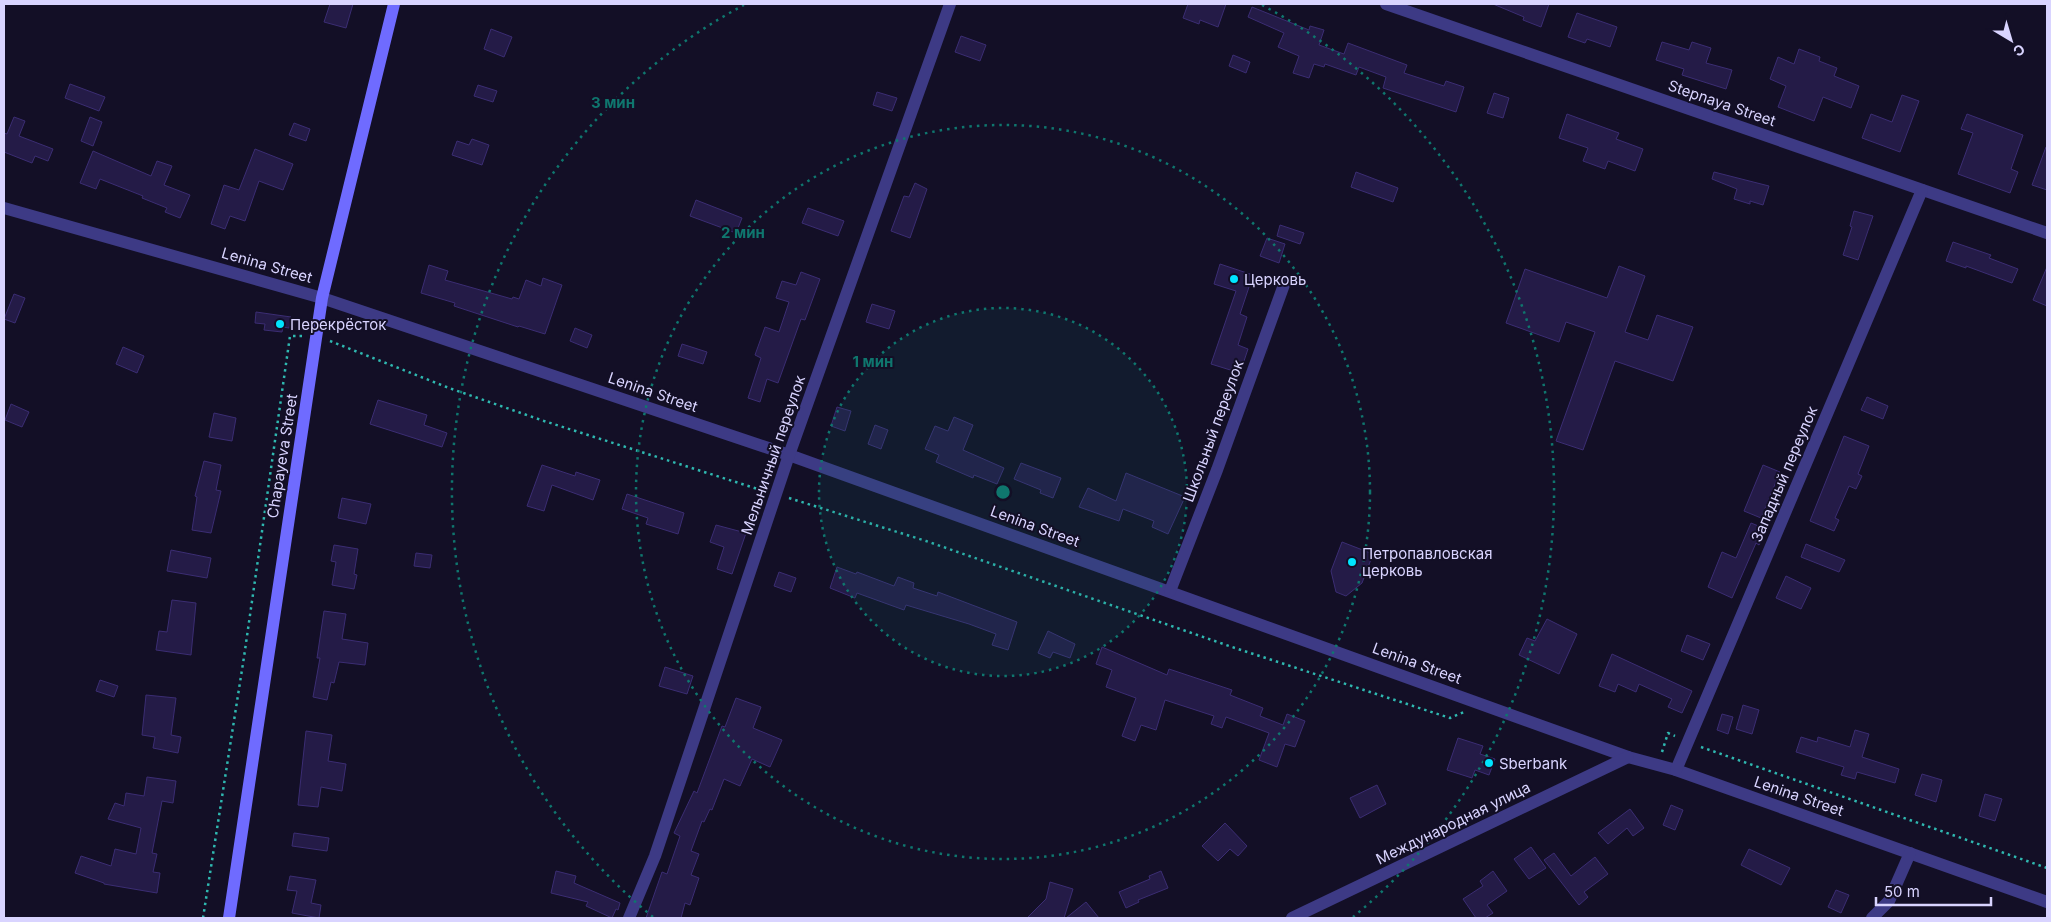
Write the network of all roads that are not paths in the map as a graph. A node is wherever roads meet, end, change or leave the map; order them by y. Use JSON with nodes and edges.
{"nodes":[{"id":1,"x":394,"y":4,"type":"edge"},
{"id":2,"x":950,"y":4,"type":"edge"},
{"id":3,"x":1386,"y":4,"type":"edge"},
{"id":4,"x":1922,"y":190,"type":"junction"},
{"id":5,"x":4,"y":208,"type":"edge"},
{"id":6,"x":2047,"y":233,"type":"edge"},
{"id":7,"x":1286,"y":282,"type":"dead end"},
{"id":8,"x":322,"y":298,"type":"junction"},
{"id":9,"x":789,"y":455,"type":"junction"},
{"id":10,"x":1170,"y":591,"type":"junction"},
{"id":11,"x":1628,"y":757,"type":"junction"},
{"id":12,"x":1676,"y":770,"type":"junction"},
{"id":13,"x":1910,"y":853,"type":"junction"},
{"id":14,"x":2047,"y":902,"type":"edge"},
{"id":15,"x":229,"y":918,"type":"edge"},
{"id":16,"x":629,"y":918,"type":"edge"},
{"id":17,"x":1292,"y":918,"type":"edge"},
{"id":18,"x":1872,"y":918,"type":"edge"}],
"edges":[{"from":1,"to":8,"type":"main road","name":"Chapayeva Street"},
{"from":2,"to":9,"type":"street","name":"Мельничный переулок"},
{"from":3,"to":4,"type":"street","name":"Stepnaya Street"},
{"from":4,"to":6,"type":"street","name":"Stepnaya Street"},
{"from":4,"to":12,"type":"street","name":"Западный переулок"},
{"from":5,"to":8,"type":"street","name":"Lenina Street"},
{"from":7,"to":10,"type":"street","name":"Школьный переулок"},
{"from":8,"to":9,"type":"street","name":"Lenina Street"},
{"from":8,"to":15,"type":"main road","name":"Chapayeva Street"},
{"from":9,"to":10,"type":"street","name":"Lenina Street"},
{"from":9,"to":16,"type":"street","name":"Мельничный переулок"},
{"from":10,"to":11,"type":"street","name":"Lenina Street"},
{"from":11,"to":12,"type":"street","name":"Lenina Street"},
{"from":11,"to":17,"type":"street","name":"Международная улица"},
{"from":12,"to":13,"type":"street","name":"Lenina Street"},
{"from":13,"to":14,"type":"street","name":"Lenina Street"},
{"from":13,"to":18,"type":"street"}]}
